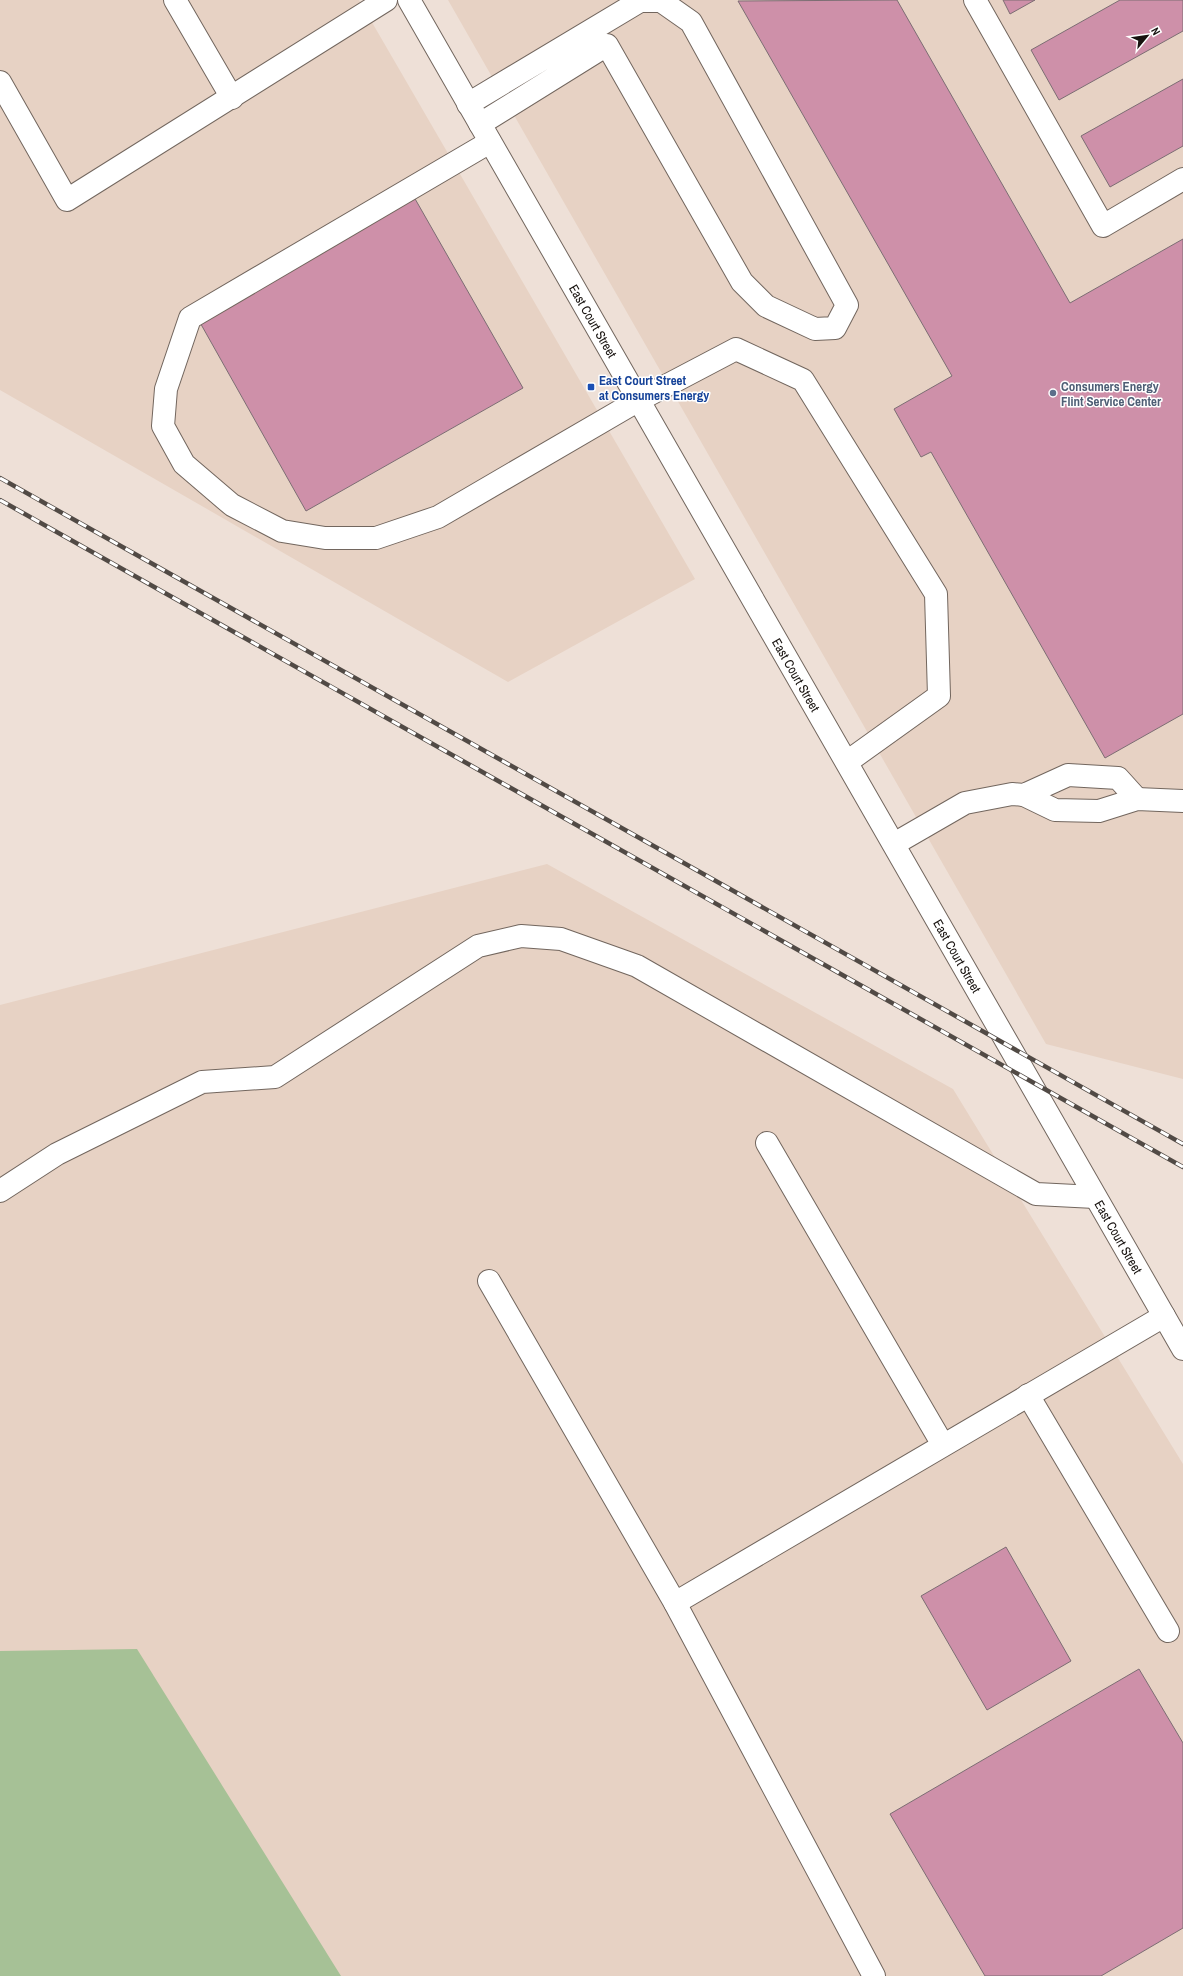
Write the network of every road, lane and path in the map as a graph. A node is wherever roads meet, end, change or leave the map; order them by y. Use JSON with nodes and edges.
{"nodes":[{"id":1,"x":175,"y":0,"type":"edge"},
{"id":2,"x":386,"y":0,"type":"edge"},
{"id":3,"x":409,"y":0,"type":"edge"},
{"id":4,"x":975,"y":0,"type":"edge"},
{"id":5,"x":0,"y":82,"type":"edge"},
{"id":6,"x":232,"y":98,"type":"junction"},
{"id":7,"x":468,"y":104,"type":"junction"},
{"id":8,"x":485,"y":133,"type":"junction"},
{"id":9,"x":1183,"y":179,"type":"edge"},
{"id":10,"x":639,"y":400,"type":"junction"},
{"id":11,"x":847,"y":762,"type":"junction"},
{"id":12,"x":1024,"y":795,"type":"junction"},
{"id":13,"x":1137,"y":799,"type":"junction"},
{"id":14,"x":1183,"y":801,"type":"edge"},
{"id":15,"x":894,"y":844,"type":"junction"},
{"id":16,"x":767,"y":1143,"type":"dead end"},
{"id":17,"x":0,"y":1191,"type":"edge"},
{"id":18,"x":1095,"y":1197,"type":"junction"},
{"id":19,"x":489,"y":1281,"type":"dead end"},
{"id":20,"x":1164,"y":1316,"type":"junction"},
{"id":21,"x":1183,"y":1349,"type":"edge"},
{"id":22,"x":1028,"y":1395,"type":"junction"},
{"id":23,"x":943,"y":1445,"type":"junction"},
{"id":24,"x":675,"y":1603,"type":"junction"},
{"id":25,"x":1168,"y":1632,"type":"dead end"},
{"id":26,"x":874,"y":1976,"type":"edge"}],
"edges":[{"from":1,"to":6,"type":"street"},
{"from":2,"to":6,"type":"street"},
{"from":3,"to":7,"type":"street","name":"East Court Street"},
{"from":4,"to":9,"type":"street"},
{"from":5,"to":6,"type":"street"},
{"from":7,"to":8,"type":"street","name":"East Court Street"},
{"from":7,"to":8,"type":"street"},
{"from":8,"to":10,"type":"street","name":"East Court Street"},
{"from":8,"to":10,"type":"street"},
{"from":10,"to":11,"type":"street","name":"East Court Street"},
{"from":10,"to":11,"type":"street"},
{"from":11,"to":15,"type":"street","name":"East Court Street"},
{"from":12,"to":13,"type":"street"},
{"from":12,"to":13,"type":"street"},
{"from":12,"to":15,"type":"street"},
{"from":13,"to":14,"type":"street"},
{"from":15,"to":18,"type":"street","name":"East Court Street"},
{"from":16,"to":23,"type":"street"},
{"from":17,"to":18,"type":"street"},
{"from":18,"to":20,"type":"street","name":"East Court Street"},
{"from":19,"to":24,"type":"street"},
{"from":20,"to":21,"type":"street","name":"East Court Street"},
{"from":20,"to":22,"type":"street"},
{"from":22,"to":23,"type":"street"},
{"from":22,"to":25,"type":"street"},
{"from":23,"to":24,"type":"street"},
{"from":24,"to":26,"type":"street"}]}
